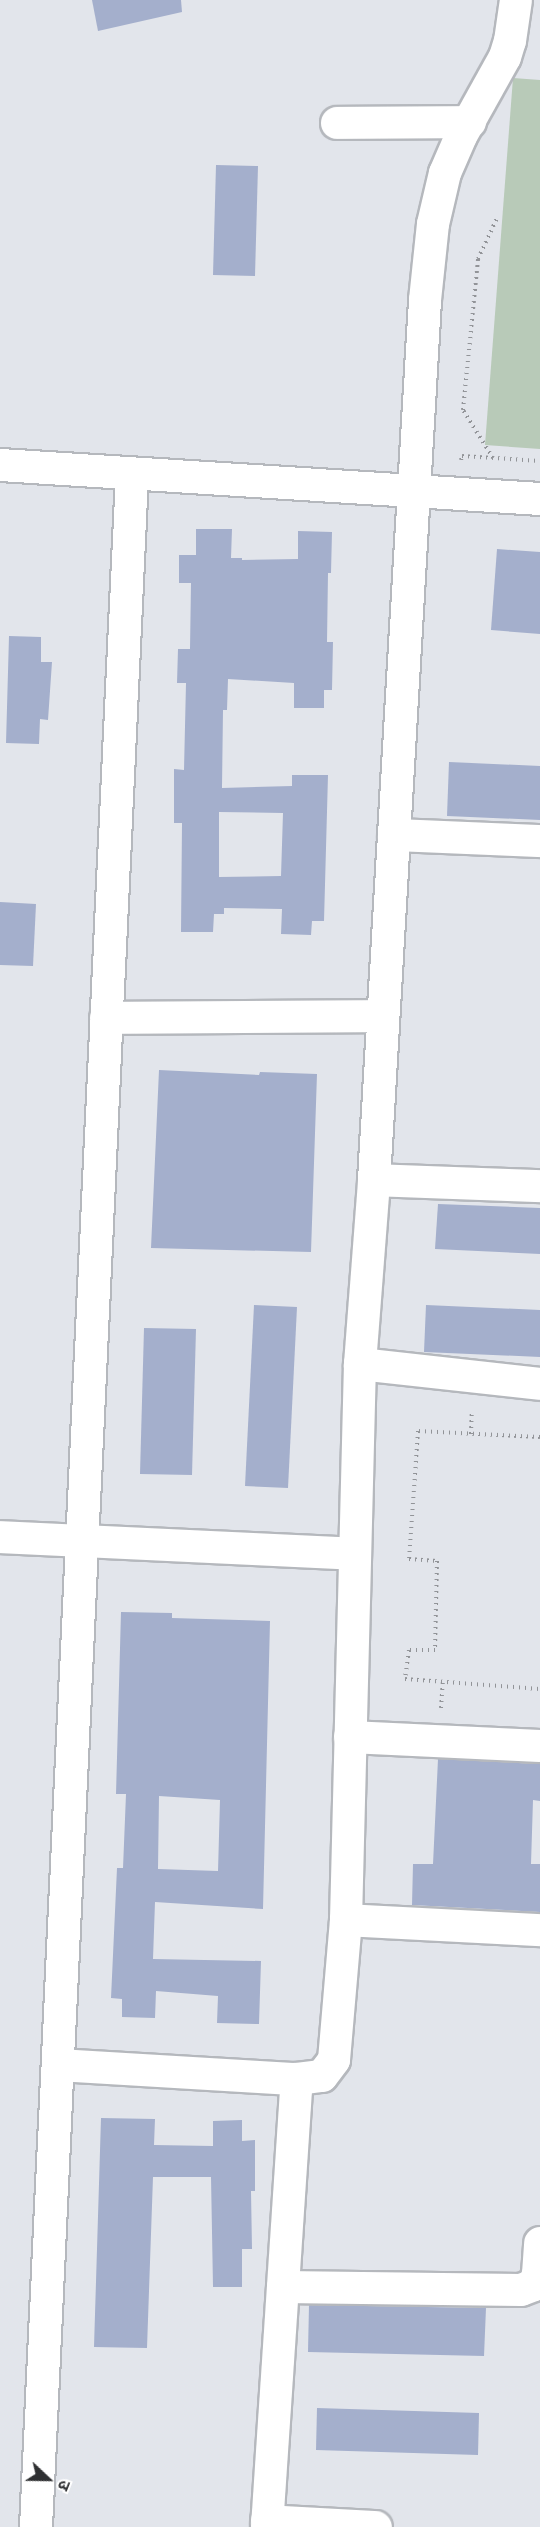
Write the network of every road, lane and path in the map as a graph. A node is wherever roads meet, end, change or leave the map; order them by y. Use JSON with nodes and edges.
{"nodes":[{"id":1,"x":516,"y":0,"type":"edge"},
{"id":2,"x":470,"y":122,"type":"junction"},
{"id":3,"x":337,"y":123,"type":"dead end"},
{"id":4,"x":497,"y":218,"type":"dead end"},
{"id":5,"x":493,"y":458,"type":"dead end"},
{"id":6,"x":0,"y":465,"type":"edge"},
{"id":7,"x":132,"y":474,"type":"junction"},
{"id":8,"x":415,"y":492,"type":"junction"},
{"id":9,"x":540,"y":499,"type":"edge"},
{"id":10,"x":394,"y":835,"type":"junction"},
{"id":11,"x":540,"y":841,"type":"edge"},
{"id":12,"x":383,"y":1017,"type":"junction"},
{"id":13,"x":106,"y":1018,"type":"junction"},
{"id":14,"x":374,"y":1180,"type":"junction"},
{"id":15,"x":540,"y":1186,"type":"edge"},
{"id":16,"x":360,"y":1364,"type":"junction"},
{"id":17,"x":540,"y":1384,"type":"edge"},
{"id":18,"x":540,"y":1437,"type":"edge"},
{"id":19,"x":0,"y":1537,"type":"edge"},
{"id":20,"x":82,"y":1541,"type":"junction"},
{"id":21,"x":354,"y":1554,"type":"junction"},
{"id":22,"x":540,"y":1689,"type":"edge"},
{"id":23,"x":350,"y":1737,"type":"junction"},
{"id":24,"x":540,"y":1746,"type":"edge"},
{"id":25,"x":346,"y":1920,"type":"junction"},
{"id":26,"x":540,"y":1930,"type":"edge"},
{"id":27,"x":58,"y":2064,"type":"junction"},
{"id":28,"x":297,"y":2079,"type":"junction"},
{"id":29,"x":540,"y":2244,"type":"edge"},
{"id":30,"x":283,"y":2287,"type":"junction"},
{"id":31,"x":267,"y":2524,"type":"edge"},
{"id":32,"x":36,"y":2527,"type":"edge"},
{"id":33,"x":376,"y":2527,"type":"edge"}],
"edges":[{"from":1,"to":2,"type":"street"},
{"from":2,"to":3,"type":"street"},
{"from":2,"to":8,"type":"street"},
{"from":4,"to":5,"type":"path"},
{"from":6,"to":7,"type":"street"},
{"from":7,"to":8,"type":"street"},
{"from":7,"to":13,"type":"street"},
{"from":8,"to":9,"type":"street"},
{"from":8,"to":10,"type":"street"},
{"from":10,"to":11,"type":"street"},
{"from":10,"to":12,"type":"street"},
{"from":12,"to":13,"type":"street"},
{"from":12,"to":14,"type":"street"},
{"from":13,"to":20,"type":"street"},
{"from":14,"to":15,"type":"street"},
{"from":14,"to":16,"type":"street"},
{"from":16,"to":17,"type":"street"},
{"from":16,"to":21,"type":"street"},
{"from":18,"to":22,"type":"path"},
{"from":19,"to":20,"type":"street"},
{"from":20,"to":21,"type":"street"},
{"from":20,"to":27,"type":"street"},
{"from":21,"to":23,"type":"street"},
{"from":23,"to":24,"type":"street"},
{"from":23,"to":25,"type":"street"},
{"from":25,"to":26,"type":"street"},
{"from":25,"to":28,"type":"street"},
{"from":27,"to":28,"type":"street"},
{"from":27,"to":32,"type":"street"},
{"from":28,"to":30,"type":"street"},
{"from":29,"to":30,"type":"street"},
{"from":30,"to":31,"type":"street"},
{"from":31,"to":33,"type":"street"}]}
